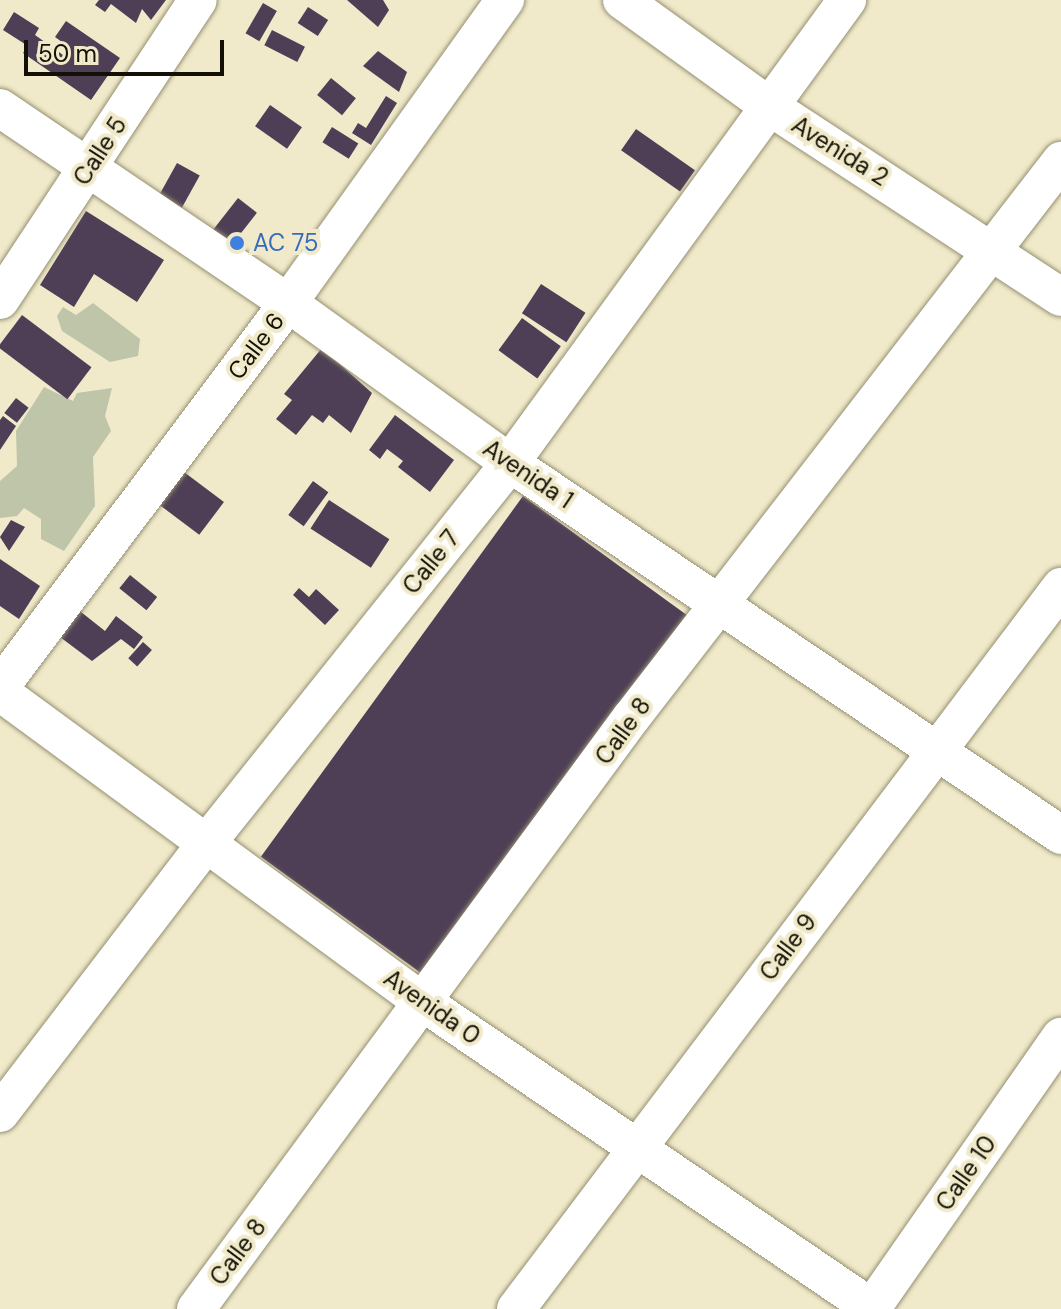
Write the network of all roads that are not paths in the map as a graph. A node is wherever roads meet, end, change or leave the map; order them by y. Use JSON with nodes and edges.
{"nodes":[{"id":1,"x":198,"y":0,"type":"edge"},
{"id":2,"x":505,"y":0,"type":"edge"},
{"id":3,"x":622,"y":0,"type":"edge"},
{"id":4,"x":847,"y":0,"type":"edge"},
{"id":5,"x":0,"y":108,"type":"edge"},
{"id":6,"x":772,"y":108,"type":"junction"},
{"id":7,"x":1061,"y":161,"type":"edge"},
{"id":8,"x":90,"y":167,"type":"junction"},
{"id":9,"x":993,"y":249,"type":"junction"},
{"id":10,"x":1061,"y":297,"type":"edge"},
{"id":11,"x":0,"y":300,"type":"edge"},
{"id":12,"x":288,"y":303,"type":"junction"},
{"id":13,"x":510,"y":463,"type":"junction"},
{"id":14,"x":1061,"y":587,"type":"edge"},
{"id":15,"x":722,"y":605,"type":"junction"},
{"id":16,"x":0,"y":690,"type":"edge"},
{"id":17,"x":936,"y":751,"type":"junction"},
{"id":18,"x":1061,"y":835,"type":"edge"},
{"id":19,"x":206,"y":844,"type":"junction"},
{"id":20,"x":424,"y":1003,"type":"junction"},
{"id":21,"x":1061,"y":1037,"type":"edge"},
{"id":22,"x":0,"y":1113,"type":"edge"},
{"id":23,"x":636,"y":1147,"type":"junction"},
{"id":24,"x":196,"y":1309,"type":"edge"},
{"id":25,"x":516,"y":1309,"type":"edge"},
{"id":26,"x":872,"y":1309,"type":"edge"}],
"edges":[{"from":1,"to":8,"type":"street","name":"Calle 5"},
{"from":2,"to":12,"type":"street","name":"Calle 6"},
{"from":3,"to":6,"type":"street","name":"Avenida 2"},
{"from":4,"to":6,"type":"street","name":"Calle 7"},
{"from":5,"to":8,"type":"street","name":"Avenida 1"},
{"from":6,"to":9,"type":"street","name":"Avenida 2"},
{"from":6,"to":13,"type":"street","name":"Calle 7"},
{"from":7,"to":9,"type":"street","name":"Calle 8"},
{"from":8,"to":11,"type":"street","name":"Calle 5"},
{"from":8,"to":12,"type":"street","name":"Avenida 1"},
{"from":9,"to":10,"type":"street","name":"Avenida 2"},
{"from":9,"to":15,"type":"street","name":"Calle 8"},
{"from":12,"to":13,"type":"street","name":"Avenida 1"},
{"from":12,"to":16,"type":"street","name":"Calle 6"},
{"from":13,"to":15,"type":"street","name":"Avenida 1"},
{"from":13,"to":19,"type":"street","name":"Calle 7"},
{"from":14,"to":17,"type":"street","name":"Calle 9"},
{"from":15,"to":17,"type":"street","name":"Avenida 1"},
{"from":15,"to":20,"type":"street","name":"Calle 8"},
{"from":16,"to":19,"type":"street","name":"Avenida 0"},
{"from":17,"to":18,"type":"street","name":"Avenida 1"},
{"from":17,"to":23,"type":"street","name":"Calle 9"},
{"from":19,"to":20,"type":"street","name":"Avenida 0"},
{"from":19,"to":22,"type":"street","name":"Calle 7"},
{"from":20,"to":23,"type":"street","name":"Avenida 0"},
{"from":20,"to":24,"type":"street","name":"Calle 8"},
{"from":21,"to":26,"type":"street","name":"Calle 10"},
{"from":23,"to":25,"type":"street","name":"Calle 9"},
{"from":23,"to":26,"type":"street","name":"Avenida 0"}]}
